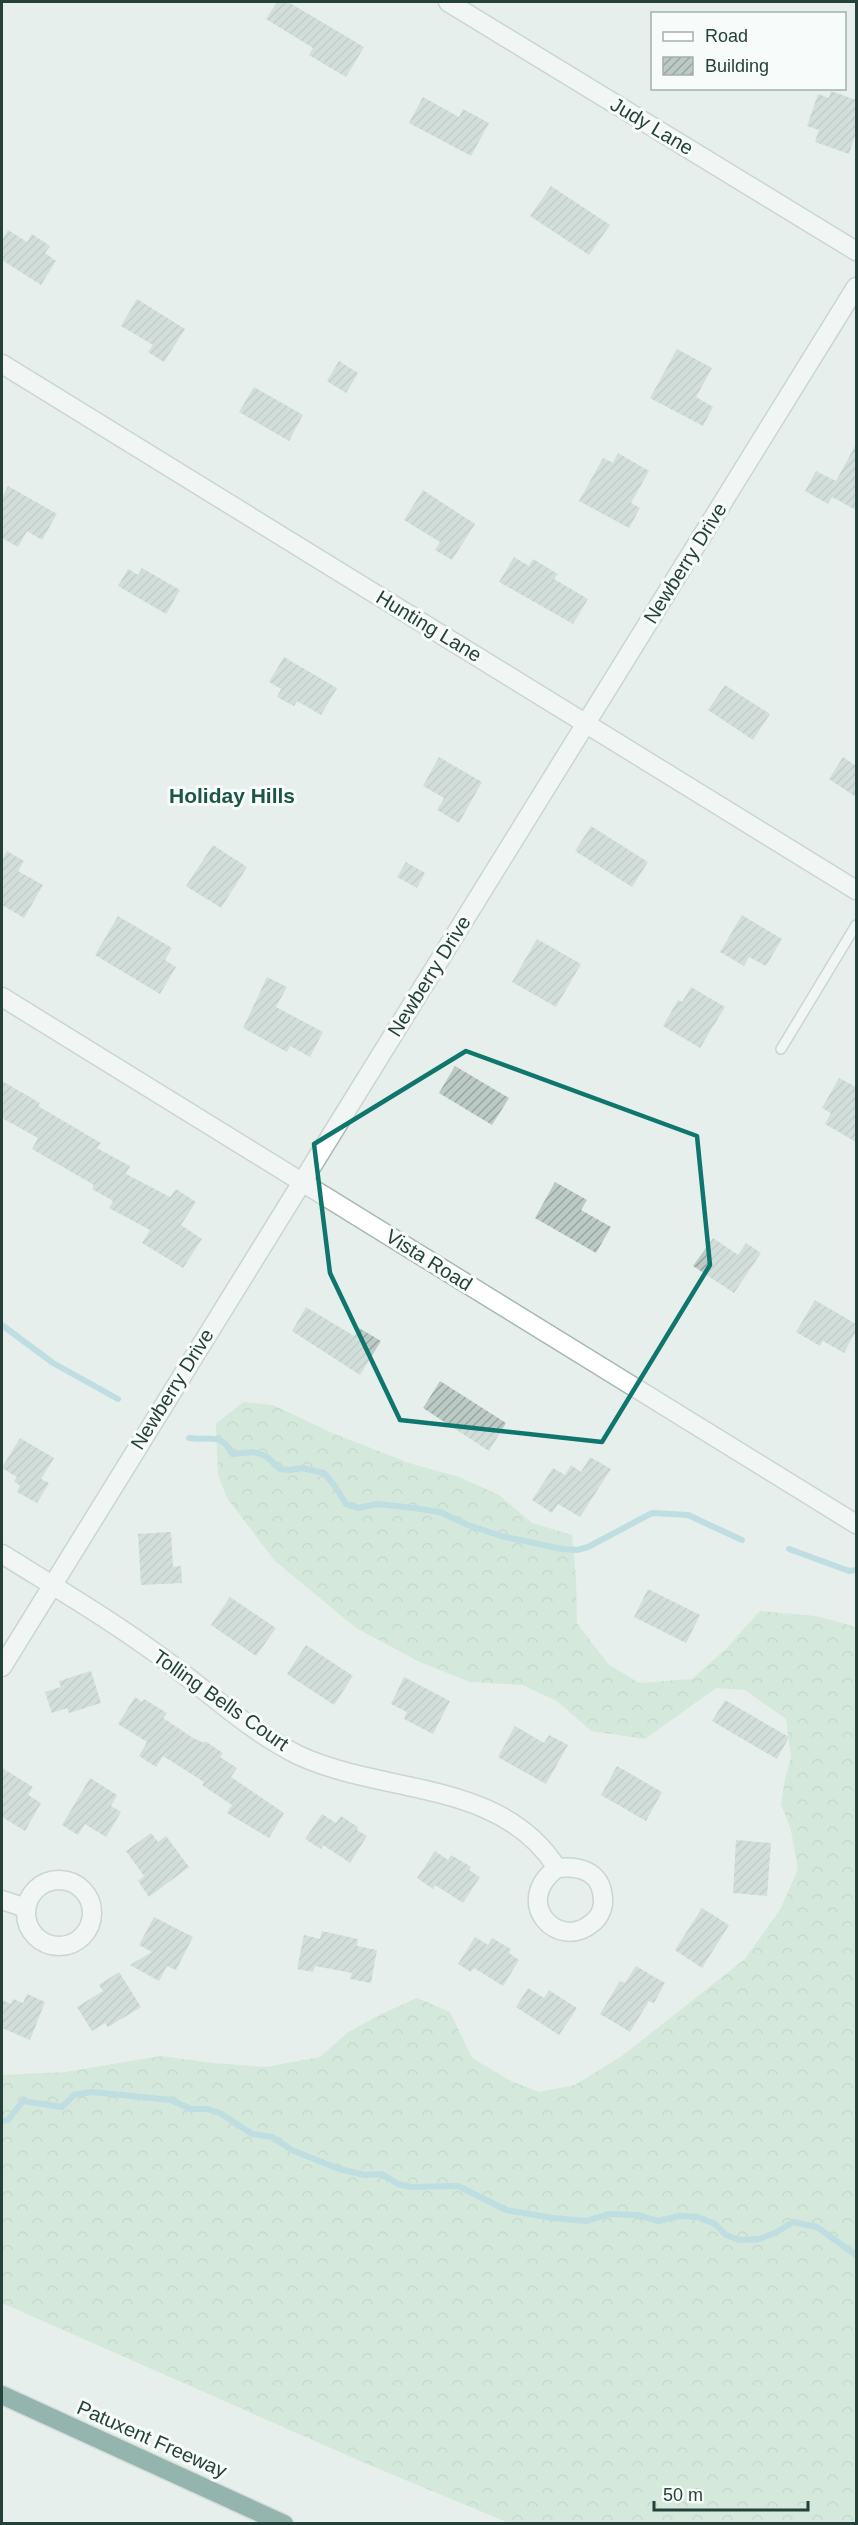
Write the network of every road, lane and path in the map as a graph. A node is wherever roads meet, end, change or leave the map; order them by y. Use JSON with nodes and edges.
{"nodes":[{"id":1,"x":448,"y":2,"type":"edge"},
{"id":2,"x":856,"y":251,"type":"edge"},
{"id":3,"x":856,"y":287,"type":"edge"},
{"id":4,"x":2,"y":364,"type":"edge"},
{"id":5,"x":586,"y":722,"type":"junction"},
{"id":6,"x":856,"y":890,"type":"edge"},
{"id":7,"x":856,"y":925,"type":"edge"},
{"id":8,"x":2,"y":997,"type":"edge"},
{"id":9,"x":781,"y":1049,"type":"dead end"},
{"id":10,"x":302,"y":1181,"type":"junction"},
{"id":11,"x":856,"y":1524,"type":"edge"},
{"id":12,"x":2,"y":1554,"type":"edge"},
{"id":13,"x":51,"y":1584,"type":"junction"},
{"id":14,"x":2,"y":1667,"type":"edge"},
{"id":15,"x":558,"y":1869,"type":"dead end"},
{"id":16,"x":2,"y":1900,"type":"edge"},
{"id":17,"x":26,"y":1908,"type":"dead end"},
{"id":18,"x":2,"y":2395,"type":"edge"},
{"id":19,"x":284,"y":2523,"type":"edge"}],
"edges":[{"from":1,"to":2,"type":"street","name":"Judy Lane"},
{"from":3,"to":5,"type":"street","name":"Newberry Drive"},
{"from":4,"to":5,"type":"street","name":"Hunting Lane"},
{"from":5,"to":6,"type":"street","name":"Hunting Lane"},
{"from":5,"to":10,"type":"street","name":"Newberry Drive"},
{"from":7,"to":9,"type":"lane"},
{"from":8,"to":10,"type":"street","name":"Vista Road"},
{"from":10,"to":11,"type":"street","name":"Vista Road"},
{"from":10,"to":13,"type":"street","name":"Newberry Drive"},
{"from":12,"to":13,"type":"street","name":"Tolling Bells Court"},
{"from":13,"to":14,"type":"street","name":"Newberry Drive"},
{"from":13,"to":15,"type":"street","name":"Tolling Bells Court"},
{"from":16,"to":17,"type":"street"},
{"from":18,"to":19,"type":"highway","name":"Patuxent Freeway"}]}
